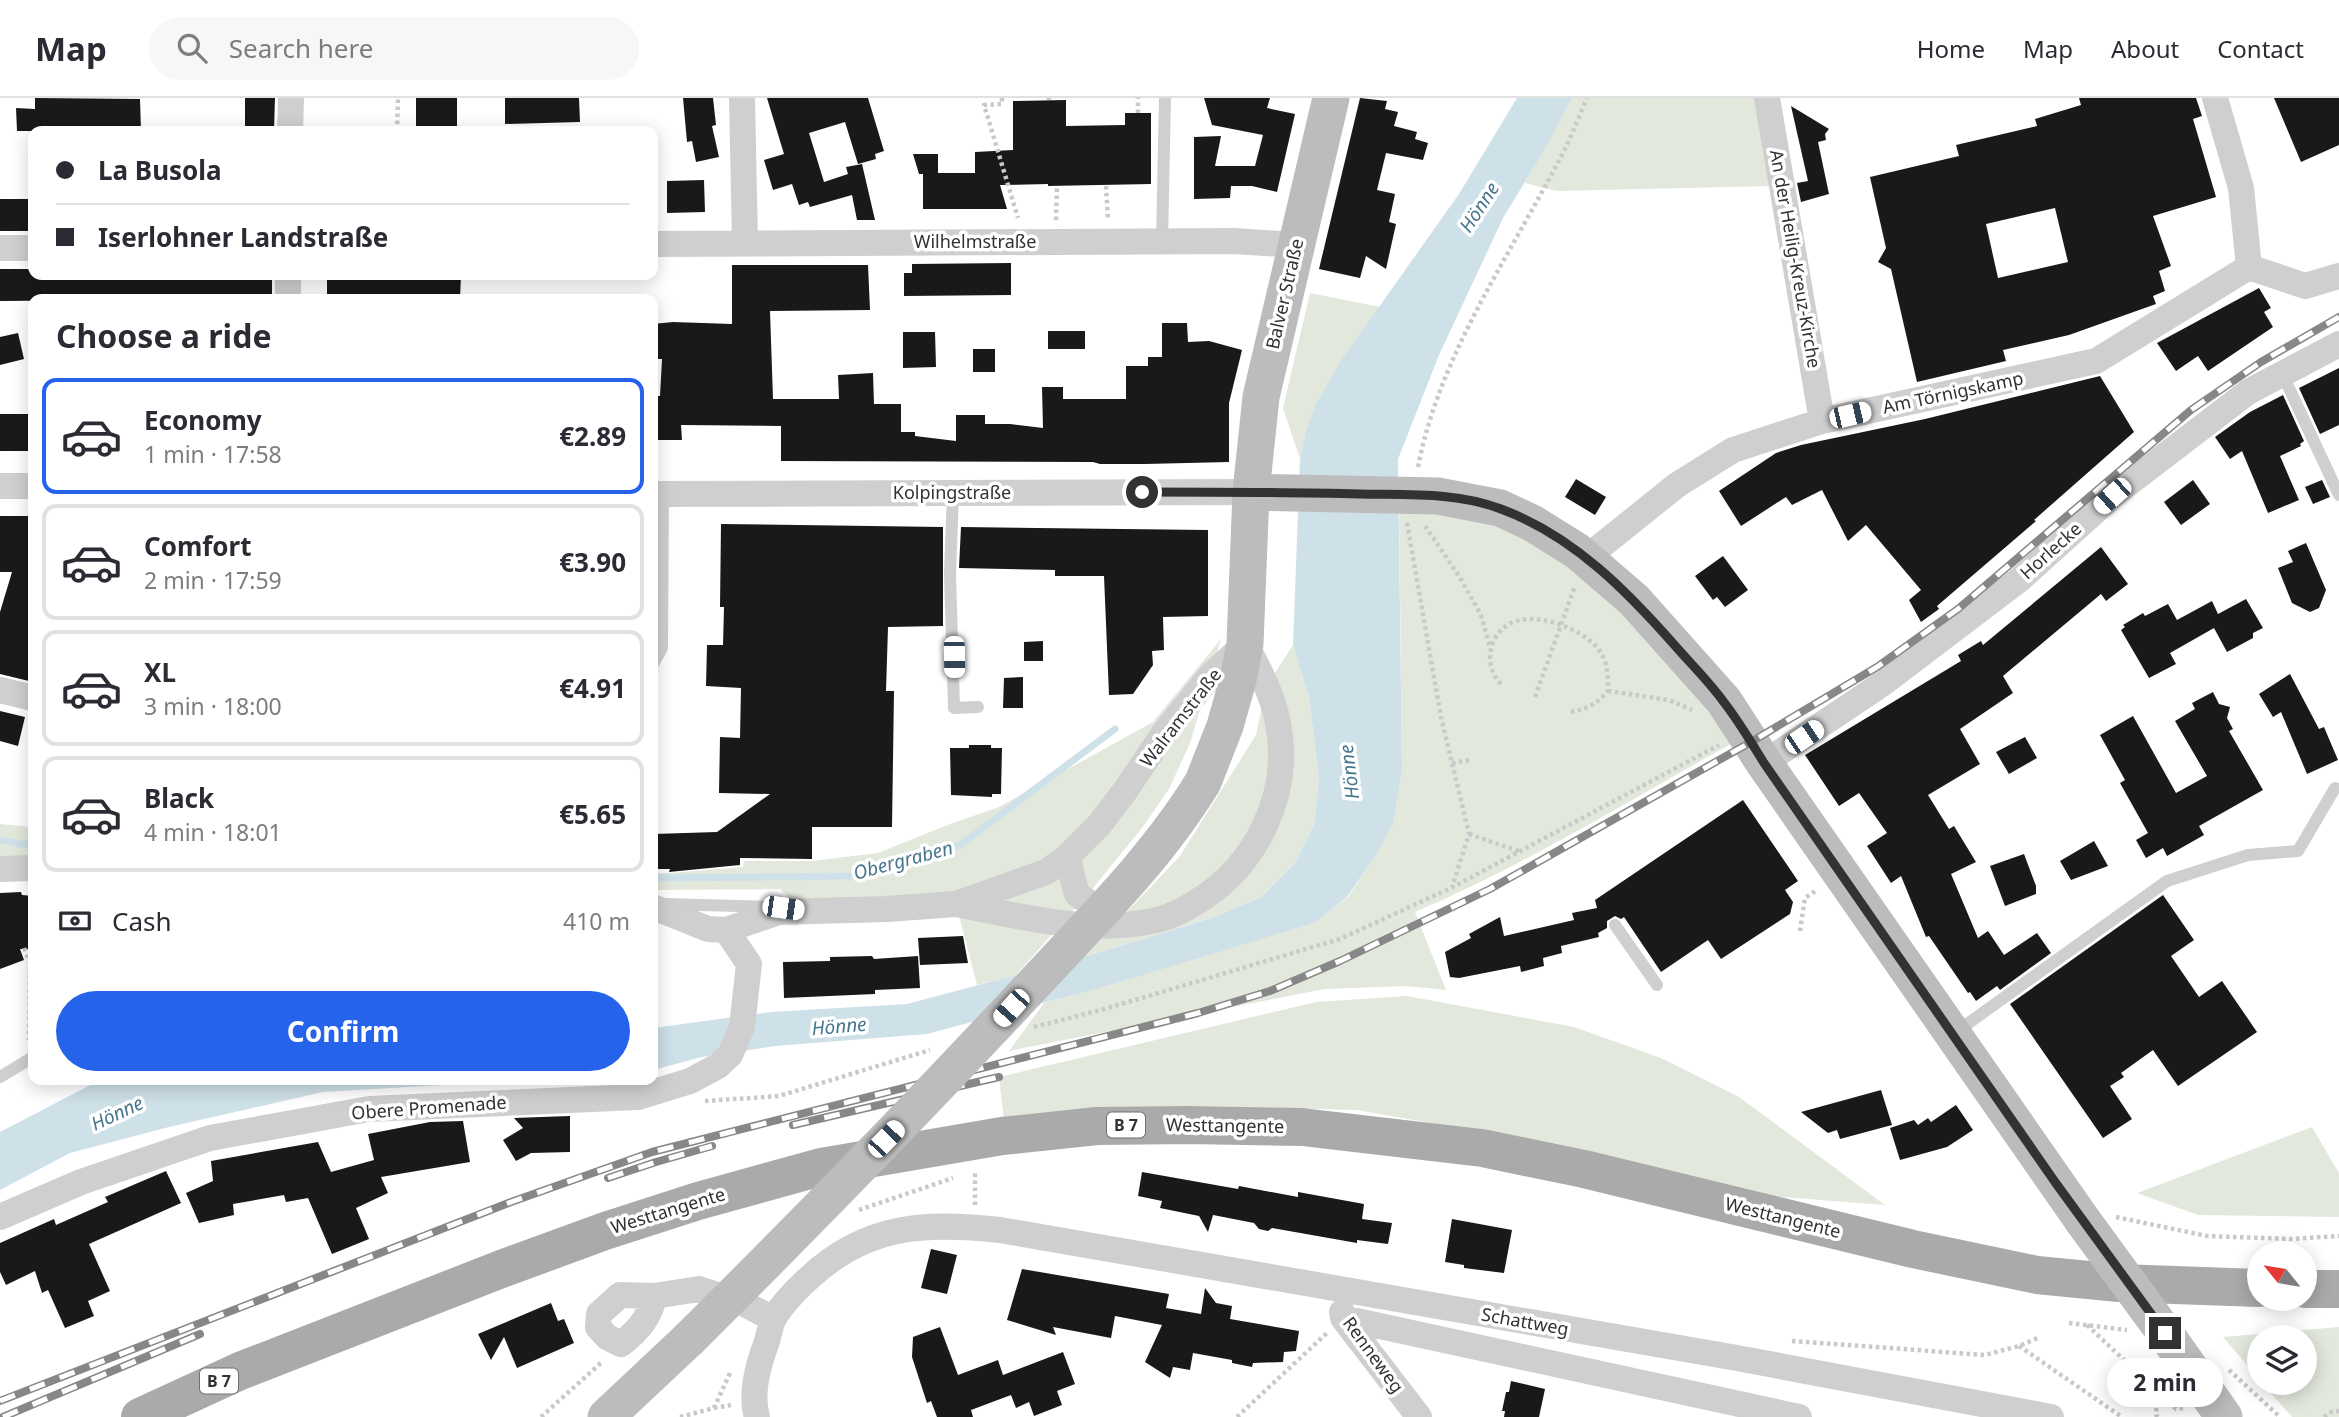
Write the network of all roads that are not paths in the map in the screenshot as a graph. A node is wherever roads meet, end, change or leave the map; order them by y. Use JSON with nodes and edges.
{"nodes":[{"id":1,"x":291,"y":98,"type":"edge"},
{"id":2,"x":742,"y":98,"type":"edge"},
{"id":3,"x":1165,"y":98,"type":"edge"},
{"id":4,"x":1331,"y":98,"type":"edge"},
{"id":5,"x":1767,"y":98,"type":"edge"},
{"id":6,"x":2215,"y":98,"type":"edge"},
{"id":7,"x":290,"y":126,"type":"edge"},
{"id":8,"x":1162,"y":241,"type":"junction"},
{"id":9,"x":745,"y":243,"type":"junction"},
{"id":10,"x":658,"y":244,"type":"edge"},
{"id":11,"x":1296,"y":245,"type":"junction"},
{"id":12,"x":0,"y":248,"type":"edge"},
{"id":13,"x":28,"y":248,"type":"edge"},
{"id":14,"x":2249,"y":267,"type":"junction"},
{"id":15,"x":2339,"y":276,"type":"edge"},
{"id":16,"x":2339,"y":344,"type":"edge"},
{"id":17,"x":2282,"y":373,"type":"junction"},
{"id":18,"x":1822,"y":421,"type":"junction"},
{"id":19,"x":0,"y":486,"type":"edge"},
{"id":20,"x":28,"y":486,"type":"edge"},
{"id":21,"x":1251,"y":492,"type":"junction"},
{"id":22,"x":953,"y":493,"type":"junction"},
{"id":23,"x":658,"y":494,"type":"edge"},
{"id":24,"x":2339,"y":495,"type":"edge"},
{"id":25,"x":1586,"y":558,"type":"junction"},
{"id":26,"x":1245,"y":644,"type":"junction"},
{"id":27,"x":658,"y":655,"type":"edge"},
{"id":28,"x":0,"y":690,"type":"edge"},
{"id":29,"x":28,"y":697,"type":"edge"},
{"id":30,"x":978,"y":707,"type":"dead end"},
{"id":31,"x":1764,"y":763,"type":"junction"},
{"id":32,"x":2335,"y":788,"type":"dead end"},
{"id":33,"x":1067,"y":857,"type":"junction"},
{"id":34,"x":28,"y":868,"type":"edge"},
{"id":35,"x":0,"y":869,"type":"edge"},
{"id":36,"x":956,"y":904,"type":"junction"},
{"id":37,"x":658,"y":906,"type":"edge"},
{"id":38,"x":658,"y":908,"type":"edge"},
{"id":39,"x":803,"y":911,"type":"junction"},
{"id":40,"x":1119,"y":924,"type":"junction"},
{"id":41,"x":1615,"y":925,"type":"dead end"},
{"id":42,"x":726,"y":930,"type":"junction"},
{"id":43,"x":1657,"y":985,"type":"dead end"},
{"id":44,"x":1953,"y":1034,"type":"junction"},
{"id":45,"x":28,"y":1060,"type":"edge"},
{"id":46,"x":0,"y":1077,"type":"edge"},
{"id":47,"x":0,"y":1217,"type":"edge"},
{"id":48,"x":2247,"y":1288,"type":"edge"},
{"id":49,"x":2317,"y":1289,"type":"edge"},
{"id":50,"x":2339,"y":1289,"type":"edge"},
{"id":51,"x":1336,"y":1290,"type":"junction"},
{"id":52,"x":654,"y":1296,"type":"junction"},
{"id":53,"x":1343,"y":1318,"type":"junction"},
{"id":54,"x":773,"y":1320,"type":"junction"},
{"id":55,"x":2220,"y":1394,"type":"edge"},
{"id":56,"x":140,"y":1417,"type":"edge"},
{"id":57,"x":606,"y":1417,"type":"edge"},
{"id":58,"x":757,"y":1417,"type":"edge"},
{"id":59,"x":1419,"y":1417,"type":"edge"},
{"id":60,"x":1799,"y":1417,"type":"edge"},
{"id":61,"x":2050,"y":1417,"type":"edge"}],
"edges":[{"from":1,"to":7,"type":"street"},
{"from":2,"to":9,"type":"street"},
{"from":3,"to":8,"type":"lane"},
{"from":4,"to":11,"type":"street","name":"Balver Straße"},
{"from":5,"to":18,"type":"street","name":"An der Heilig-Kreuz-Kirche"},
{"from":6,"to":14,"type":"street"},
{"from":8,"to":9,"type":"street","name":"Wilhelmstraße"},
{"from":8,"to":11,"type":"street","name":"Wilhelmstraße"},
{"from":9,"to":10,"type":"street","name":"Wilhelmstraße"},
{"from":11,"to":21,"type":"street","name":"Balver Straße"},
{"from":12,"to":13,"type":"street"},
{"from":14,"to":15,"type":"street"},
{"from":14,"to":18,"type":"street","name":"Am Törnigskamp"},
{"from":16,"to":17,"type":"street","name":"Horlecke"},
{"from":17,"to":24,"type":"lane"},
{"from":17,"to":31,"type":"street","name":"Horlecke"},
{"from":18,"to":25,"type":"street","name":"Am Törnigskamp"},
{"from":19,"to":20,"type":"street"},
{"from":21,"to":22,"type":"street","name":"Kolpingstraße"},
{"from":21,"to":25,"type":"street"},
{"from":21,"to":26,"type":"street","name":"Balver Straße"},
{"from":22,"to":23,"type":"street","name":"Kolpingstraße"},
{"from":22,"to":30,"type":"lane"},
{"from":23,"to":27,"type":"lane"},
{"from":25,"to":31,"type":"street"},
{"from":26,"to":33,"type":"street","name":"Walramstraße"},
{"from":26,"to":40,"type":"street","name":"Walramstraße"},
{"from":26,"to":57,"type":"street","name":"Balver Straße","bridge":true},
{"from":28,"to":29,"type":"street"},
{"from":31,"to":44,"type":"street"},
{"from":32,"to":44,"type":"lane"},
{"from":33,"to":36,"type":"street","name":"Walramstraße"},
{"from":33,"to":40,"type":"street"},
{"from":34,"to":35,"type":"street"},
{"from":36,"to":39,"type":"street","name":"Walramstraße"},
{"from":36,"to":40,"type":"street","name":"Walramstraße"},
{"from":37,"to":39,"type":"lane"},
{"from":38,"to":42,"type":"street"},
{"from":39,"to":42,"type":"street","name":"Walramstraße"},
{"from":41,"to":43,"type":"lane"},
{"from":42,"to":47,"type":"street","name":"Obere Promenade"},
{"from":44,"to":55,"type":"street","bridge":true},
{"from":45,"to":46,"type":"lane"},
{"from":48,"to":56,"type":"main road","name":"Westtangente","number":"B 7"},
{"from":49,"to":50,"type":"main road"},
{"from":51,"to":53,"type":"street","name":"Renneweg"},
{"from":51,"to":54,"type":"street","name":"Schattweg"},
{"from":51,"to":61,"type":"street","name":"Schattweg"},
{"from":52,"to":52,"type":"street"},
{"from":52,"to":54,"type":"street"},
{"from":53,"to":59,"type":"street","name":"Renneweg"},
{"from":53,"to":60,"type":"street","name":"Schattweg"},
{"from":54,"to":58,"type":"street"}]}
